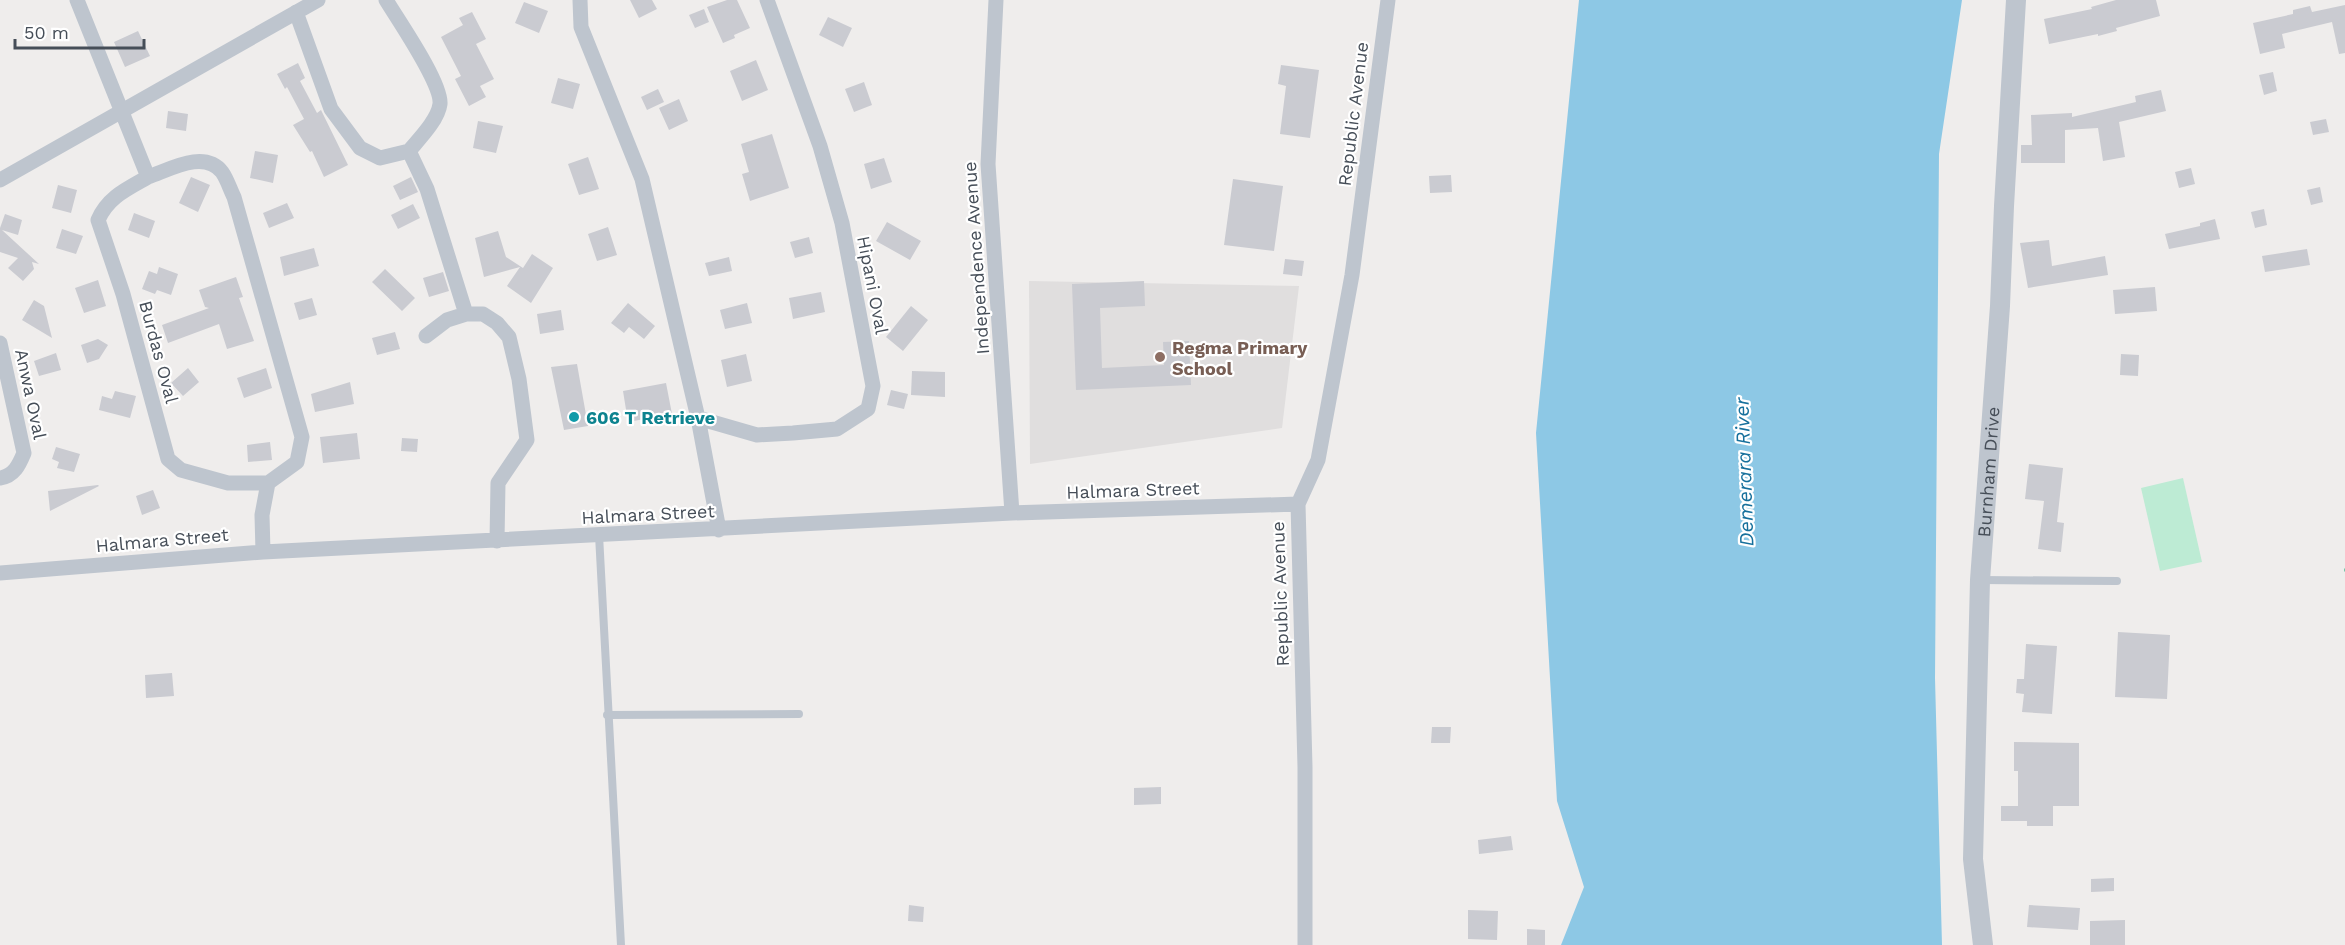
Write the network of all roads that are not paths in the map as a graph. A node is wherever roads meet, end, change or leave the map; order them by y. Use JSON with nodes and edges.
{"nodes":[{"id":1,"x":77,"y":0,"type":"edge"},
{"id":2,"x":318,"y":0,"type":"edge"},
{"id":3,"x":386,"y":0,"type":"edge"},
{"id":4,"x":580,"y":0,"type":"edge"},
{"id":5,"x":767,"y":0,"type":"edge"},
{"id":6,"x":996,"y":0,"type":"edge"},
{"id":7,"x":1388,"y":0,"type":"edge"},
{"id":8,"x":2016,"y":0,"type":"edge"},
{"id":9,"x":296,"y":12,"type":"junction"},
{"id":10,"x":120,"y":110,"type":"junction"},
{"id":11,"x":410,"y":151,"type":"junction"},
{"id":12,"x":148,"y":177,"type":"junction"},
{"id":13,"x":0,"y":180,"type":"edge"},
{"id":14,"x":466,"y":314,"type":"junction"},
{"id":15,"x":426,"y":336,"type":"dead end"},
{"id":16,"x":0,"y":343,"type":"edge"},
{"id":17,"x":698,"y":418,"type":"junction"},
{"id":18,"x":0,"y":478,"type":"edge"},
{"id":19,"x":268,"y":483,"type":"junction"},
{"id":20,"x":1298,"y":504,"type":"junction"},
{"id":21,"x":1012,"y":513,"type":"junction"},
{"id":22,"x":719,"y":530,"type":"junction"},
{"id":23,"x":599,"y":535,"type":"junction"},
{"id":24,"x":497,"y":541,"type":"junction"},
{"id":25,"x":263,"y":552,"type":"junction"},
{"id":26,"x":0,"y":573,"type":"edge"},
{"id":27,"x":1980,"y":580,"type":"junction"},
{"id":28,"x":2117,"y":581,"type":"dead end"},
{"id":29,"x":799,"y":714,"type":"dead end"},
{"id":30,"x":608,"y":715,"type":"junction"},
{"id":31,"x":621,"y":945,"type":"edge"},
{"id":32,"x":1305,"y":945,"type":"edge"},
{"id":33,"x":1983,"y":945,"type":"edge"}],
"edges":[{"from":1,"to":10,"type":"street"},
{"from":2,"to":9,"type":"street"},
{"from":3,"to":11,"type":"street"},
{"from":4,"to":17,"type":"street"},
{"from":5,"to":17,"type":"street","name":"Hipani Oval"},
{"from":6,"to":21,"type":"street","name":"Independence Avenue"},
{"from":7,"to":20,"type":"street","name":"Republic Avenue"},
{"from":8,"to":27,"type":"street","name":"Burnham Drive"},
{"from":9,"to":10,"type":"street"},
{"from":9,"to":11,"type":"street"},
{"from":10,"to":12,"type":"street"},
{"from":10,"to":13,"type":"street"},
{"from":11,"to":14,"type":"street"},
{"from":12,"to":19,"type":"street","name":"Burdas Oval"},
{"from":12,"to":19,"type":"street","name":"Burdas Oval"},
{"from":14,"to":15,"type":"street"},
{"from":14,"to":24,"type":"street"},
{"from":16,"to":18,"type":"street","name":"Anwa Oval"},
{"from":17,"to":22,"type":"street"},
{"from":19,"to":25,"type":"street"},
{"from":20,"to":21,"type":"street","name":"Halmara Street"},
{"from":20,"to":32,"type":"street","name":"Republic Avenue"},
{"from":21,"to":22,"type":"street","name":"Halmara Street"},
{"from":22,"to":23,"type":"street","name":"Halmara Street"},
{"from":23,"to":24,"type":"street","name":"Halmara Street"},
{"from":23,"to":30,"type":"lane"},
{"from":24,"to":25,"type":"street","name":"Halmara Street"},
{"from":25,"to":26,"type":"street","name":"Halmara Street"},
{"from":27,"to":28,"type":"lane"},
{"from":27,"to":33,"type":"street","name":"Burnham Drive"},
{"from":29,"to":30,"type":"lane"},
{"from":30,"to":31,"type":"lane"}]}
